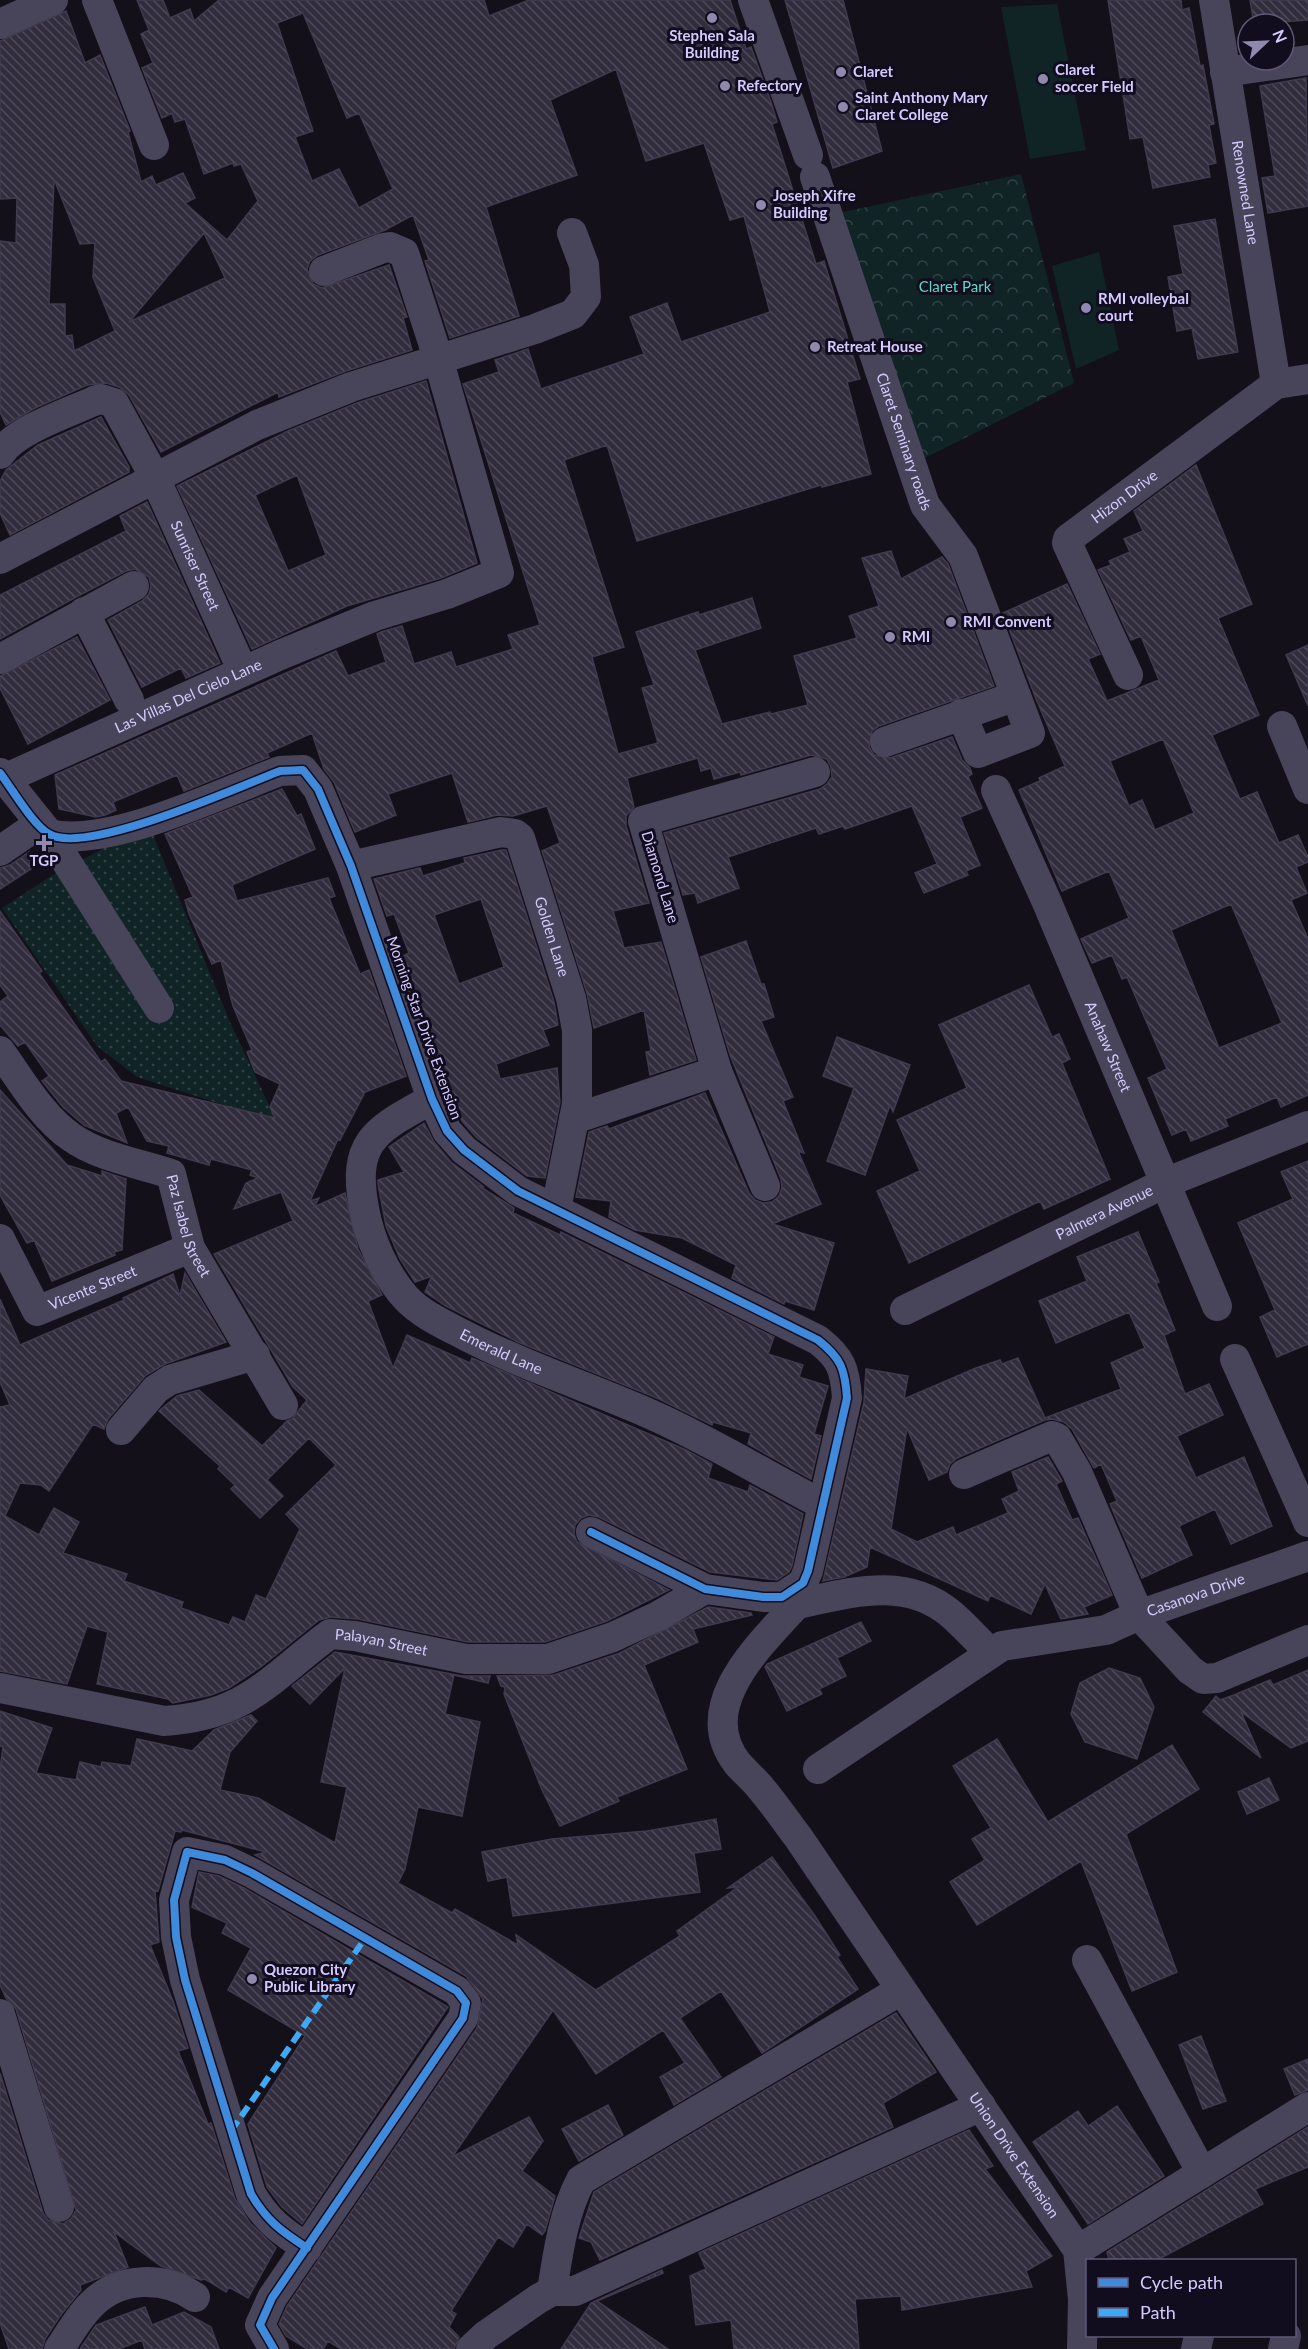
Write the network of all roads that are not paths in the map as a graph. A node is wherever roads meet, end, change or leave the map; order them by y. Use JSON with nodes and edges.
{"nodes":[{"id":1,"x":53,"y":0,"type":"edge"},
{"id":2,"x":97,"y":0,"type":"edge"},
{"id":3,"x":753,"y":0,"type":"edge"},
{"id":4,"x":1214,"y":0,"type":"edge"},
{"id":5,"x":0,"y":24,"type":"edge"},
{"id":6,"x":1308,"y":60,"type":"edge"},
{"id":7,"x":1226,"y":72,"type":"junction"},
{"id":8,"x":154,"y":145,"type":"dead end"},
{"id":9,"x":572,"y":233,"type":"dead end"},
{"id":10,"x":324,"y":271,"type":"dead end"},
{"id":11,"x":438,"y":358,"type":"junction"},
{"id":12,"x":1308,"y":379,"type":"edge"},
{"id":13,"x":1276,"y":384,"type":"junction"},
{"id":14,"x":0,"y":454,"type":"edge"},
{"id":15,"x":153,"y":476,"type":"junction"},
{"id":16,"x":2,"y":553,"type":"edge"},
{"id":17,"x":134,"y":586,"type":"dead end"},
{"id":18,"x":84,"y":612,"type":"junction"},
{"id":19,"x":236,"y":656,"type":"dead end"},
{"id":20,"x":0,"y":659,"type":"edge"},
{"id":21,"x":1128,"y":675,"type":"dead end"},
{"id":22,"x":1016,"y":696,"type":"junction"},
{"id":23,"x":129,"y":700,"type":"dead end"},
{"id":24,"x":961,"y":714,"type":"junction"},
{"id":25,"x":1282,"y":726,"type":"dead end"},
{"id":26,"x":885,"y":742,"type":"dead end"},
{"id":27,"x":815,"y":772,"type":"dead end"},
{"id":28,"x":2,"y":776,"type":"edge"},
{"id":29,"x":1308,"y":789,"type":"edge"},
{"id":30,"x":996,"y":790,"type":"dead end"},
{"id":31,"x":44,"y":829,"type":"junction"},
{"id":32,"x":0,"y":851,"type":"edge"},
{"id":33,"x":351,"y":866,"type":"junction"},
{"id":34,"x":159,"y":1008,"type":"dead end"},
{"id":35,"x":0,"y":1051,"type":"edge"},
{"id":36,"x":717,"y":1071,"type":"junction"},
{"id":37,"x":432,"y":1099,"type":"junction"},
{"id":38,"x":574,"y":1119,"type":"junction"},
{"id":39,"x":1308,"y":1126,"type":"edge"},
{"id":40,"x":1165,"y":1183,"type":"junction"},
{"id":41,"x":765,"y":1185,"type":"dead end"},
{"id":42,"x":556,"y":1209,"type":"junction"},
{"id":43,"x":0,"y":1239,"type":"edge"},
{"id":44,"x":190,"y":1248,"type":"junction"},
{"id":45,"x":1217,"y":1306,"type":"dead end"},
{"id":46,"x":904,"y":1310,"type":"dead end"},
{"id":47,"x":255,"y":1355,"type":"junction"},
{"id":48,"x":1234,"y":1359,"type":"dead end"},
{"id":49,"x":283,"y":1405,"type":"dead end"},
{"id":50,"x":122,"y":1430,"type":"dead end"},
{"id":51,"x":964,"y":1474,"type":"dead end"},
{"id":52,"x":823,"y":1505,"type":"junction"},
{"id":53,"x":1308,"y":1522,"type":"edge"},
{"id":54,"x":591,"y":1532,"type":"dead end"},
{"id":55,"x":1308,"y":1556,"type":"edge"},
{"id":56,"x":705,"y":1589,"type":"junction"},
{"id":57,"x":795,"y":1597,"type":"junction"},
{"id":58,"x":1139,"y":1615,"type":"junction"},
{"id":59,"x":1308,"y":1640,"type":"edge"},
{"id":60,"x":991,"y":1653,"type":"junction"},
{"id":61,"x":0,"y":1688,"type":"edge"},
{"id":62,"x":818,"y":1769,"type":"dead end"},
{"id":63,"x":788,"y":1844,"type":"joint"},
{"id":64,"x":1087,"y":1960,"type":"dead end"},
{"id":65,"x":902,"y":1990,"type":"junction"},
{"id":66,"x":0,"y":2014,"type":"edge"},
{"id":67,"x":981,"y":2106,"type":"junction"},
{"id":68,"x":1308,"y":2107,"type":"edge"},
{"id":69,"x":1202,"y":2173,"type":"junction"},
{"id":70,"x":59,"y":2207,"type":"dead end"},
{"id":71,"x":307,"y":2248,"type":"junction"},
{"id":72,"x":1078,"y":2250,"type":"junction"},
{"id":73,"x":552,"y":2291,"type":"junction"},
{"id":74,"x":195,"y":2297,"type":"dead end"},
{"id":75,"x":267,"y":2337,"type":"edge"},
{"id":76,"x":58,"y":2349,"type":"edge"},
{"id":77,"x":471,"y":2349,"type":"edge"},
{"id":78,"x":1082,"y":2349,"type":"edge"}],
"edges":[{"from":1,"to":5,"type":"street"},
{"from":2,"to":8,"type":"street"},
{"from":3,"to":22,"type":"street","name":"Claret Seminary roads"},
{"from":4,"to":7,"type":"street","name":"Renowned Lane"},
{"from":6,"to":7,"type":"street"},
{"from":7,"to":13,"type":"street","name":"Renowned Lane"},
{"from":9,"to":11,"type":"street"},
{"from":10,"to":11,"type":"street"},
{"from":11,"to":15,"type":"street"},
{"from":11,"to":28,"type":"street","name":"Las Villas Del Cielo Lane"},
{"from":12,"to":13,"type":"street","name":"Hizon Drive"},
{"from":13,"to":21,"type":"street","name":"Hizon Drive"},
{"from":14,"to":15,"type":"street","name":"Sunriser Street"},
{"from":15,"to":16,"type":"street"},
{"from":15,"to":19,"type":"street","name":"Sunriser Street"},
{"from":17,"to":18,"type":"street"},
{"from":18,"to":20,"type":"street"},
{"from":18,"to":23,"type":"street"},
{"from":22,"to":24,"type":"street"},
{"from":22,"to":24,"type":"street","name":"Claret Seminary roads"},
{"from":24,"to":26,"type":"street"},
{"from":25,"to":29,"type":"street"},
{"from":27,"to":36,"type":"street","name":"Diamond Lane"},
{"from":28,"to":31,"type":"street"},
{"from":30,"to":40,"type":"street","name":"Anahaw Street"},
{"from":31,"to":32,"type":"street"},
{"from":31,"to":33,"type":"street","name":"Morning Star Drive Extension"},
{"from":31,"to":34,"type":"street"},
{"from":33,"to":37,"type":"street","name":"Morning Star Drive Extension"},
{"from":33,"to":38,"type":"street","name":"Golden Lane"},
{"from":35,"to":44,"type":"street","name":"Paz Isabel Street"},
{"from":36,"to":38,"type":"street"},
{"from":36,"to":41,"type":"street","name":"Diamond Lane"},
{"from":37,"to":42,"type":"street","name":"Morning Star Drive Extension"},
{"from":37,"to":52,"type":"street","name":"Emerald Lane"},
{"from":38,"to":42,"type":"street","name":"Golden Lane"},
{"from":39,"to":40,"type":"street","name":"Palmera Avenue"},
{"from":40,"to":45,"type":"street","name":"Anahaw Street"},
{"from":40,"to":46,"type":"street","name":"Palmera Avenue"},
{"from":42,"to":52,"type":"street","name":"Morning Star Drive Extension"},
{"from":43,"to":44,"type":"street","name":"Vicente Street"},
{"from":44,"to":47,"type":"street","name":"Paz Isabel Street"},
{"from":47,"to":49,"type":"street","name":"Paz Isabel Street"},
{"from":47,"to":50,"type":"street"},
{"from":48,"to":53,"type":"street"},
{"from":51,"to":58,"type":"street"},
{"from":52,"to":57,"type":"street","name":"Morning Star Drive Extension"},
{"from":54,"to":56,"type":"street"},
{"from":55,"to":58,"type":"street","name":"Casanova Drive"},
{"from":56,"to":57,"type":"street"},
{"from":56,"to":61,"type":"street","name":"Palayan Street"},
{"from":57,"to":60,"type":"street"},
{"from":57,"to":63,"type":"street","name":"Morning Star Drive Extension"},
{"from":58,"to":59,"type":"street","name":"Casanova Drive"},
{"from":58,"to":60,"type":"street"},
{"from":60,"to":62,"type":"street"},
{"from":63,"to":65,"type":"street","name":"Union Drive Extension"},
{"from":64,"to":69,"type":"street"},
{"from":65,"to":67,"type":"street","name":"Union Drive Extension"},
{"from":65,"to":73,"type":"street"},
{"from":66,"to":70,"type":"street"},
{"from":67,"to":72,"type":"street","name":"Union Drive Extension"},
{"from":67,"to":73,"type":"street"},
{"from":68,"to":69,"type":"street"},
{"from":69,"to":72,"type":"street"},
{"from":71,"to":71,"type":"street"},
{"from":71,"to":75,"type":"street"},
{"from":72,"to":78,"type":"street"},
{"from":73,"to":77,"type":"street"},
{"from":74,"to":76,"type":"street"}]}
